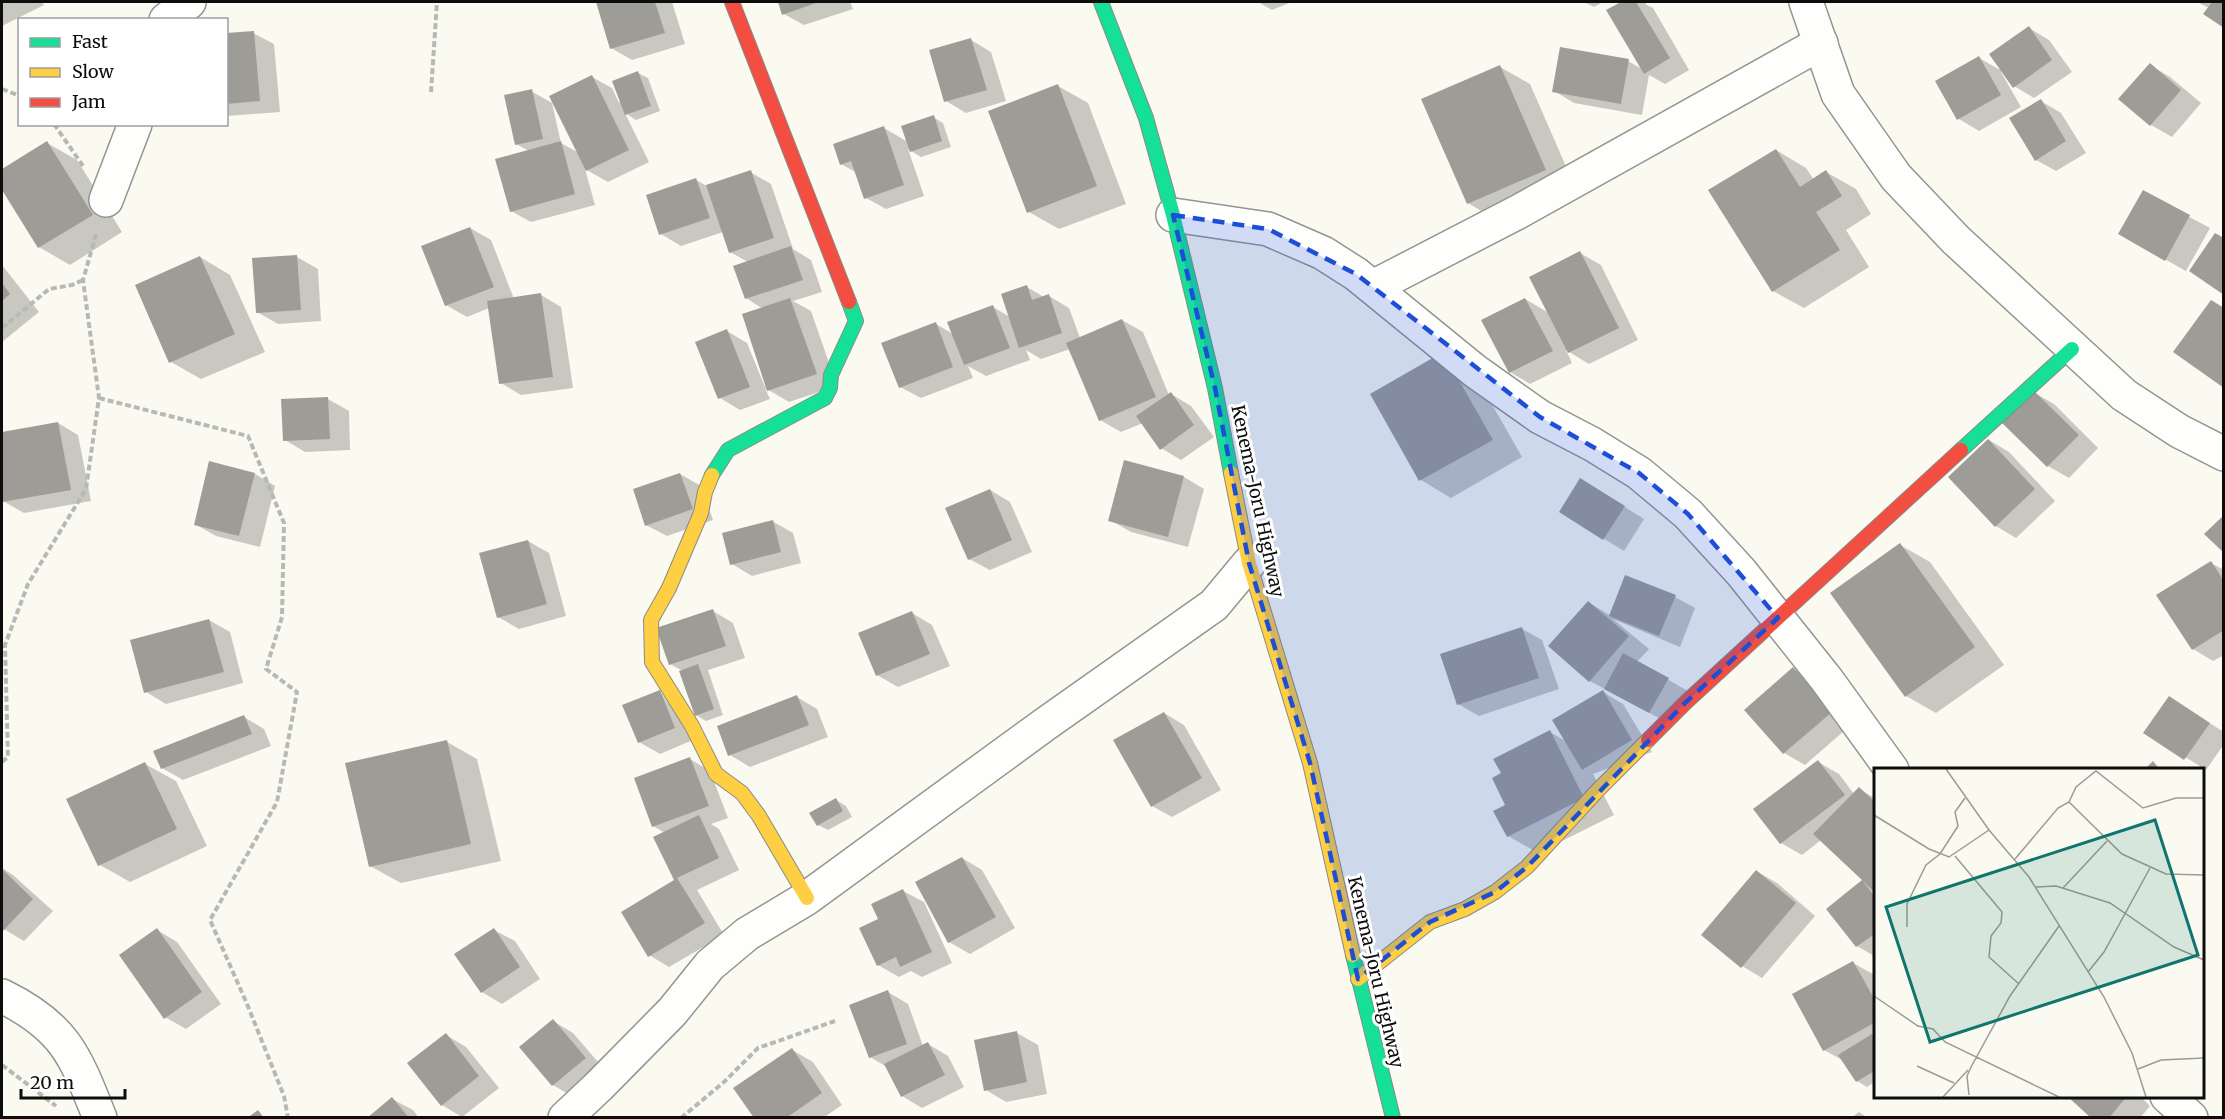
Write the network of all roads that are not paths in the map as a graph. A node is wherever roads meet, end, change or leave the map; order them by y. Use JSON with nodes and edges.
{"nodes":[{"id":1,"x":189,"y":2,"type":"edge"},
{"id":2,"x":732,"y":2,"type":"edge"},
{"id":3,"x":1101,"y":2,"type":"edge"},
{"id":4,"x":1806,"y":2,"type":"edge"},
{"id":5,"x":169,"y":18,"type":"edge"},
{"id":6,"x":1821,"y":43,"type":"junction"},
{"id":7,"x":134,"y":126,"type":"edge"},
{"id":8,"x":106,"y":200,"type":"dead end"},
{"id":9,"x":1173,"y":215,"type":"junction"},
{"id":10,"x":1373,"y":287,"type":"junction"},
{"id":11,"x":2072,"y":349,"type":"junction"},
{"id":12,"x":2223,"y":454,"type":"edge"},
{"id":13,"x":1249,"y":563,"type":"junction"},
{"id":14,"x":1778,"y":618,"type":"junction"},
{"id":15,"x":1891,"y":768,"type":"edge"},
{"id":16,"x":807,"y":898,"type":"junction"},
{"id":17,"x":1358,"y":979,"type":"junction"},
{"id":18,"x":2,"y":996,"type":"edge"},
{"id":19,"x":2169,"y":1098,"type":"edge"},
{"id":20,"x":100,"y":1118,"type":"edge"},
{"id":21,"x":565,"y":1118,"type":"edge"},
{"id":22,"x":1393,"y":1118,"type":"edge"},
{"id":23,"x":2192,"y":1118,"type":"edge"}],
"edges":[{"from":1,"to":5,"type":"street"},
{"from":2,"to":16,"type":"main road"},
{"from":3,"to":9,"type":"main road","name":"Kenema-Joru Highway"},
{"from":4,"to":6,"type":"street"},
{"from":6,"to":10,"type":"street"},
{"from":6,"to":11,"type":"street"},
{"from":7,"to":8,"type":"street"},
{"from":9,"to":10,"type":"street"},
{"from":9,"to":13,"type":"main road","name":"Kenema-Joru Highway"},
{"from":10,"to":14,"type":"street"},
{"from":11,"to":12,"type":"street"},
{"from":11,"to":14,"type":"main road"},
{"from":13,"to":16,"type":"street"},
{"from":13,"to":17,"type":"main road","name":"Kenema-Joru Highway"},
{"from":14,"to":15,"type":"street"},
{"from":14,"to":17,"type":"main road"},
{"from":16,"to":21,"type":"street"},
{"from":17,"to":22,"type":"main road","name":"Kenema-Joru Highway"},
{"from":18,"to":20,"type":"street"},
{"from":19,"to":23,"type":"street"}]}
